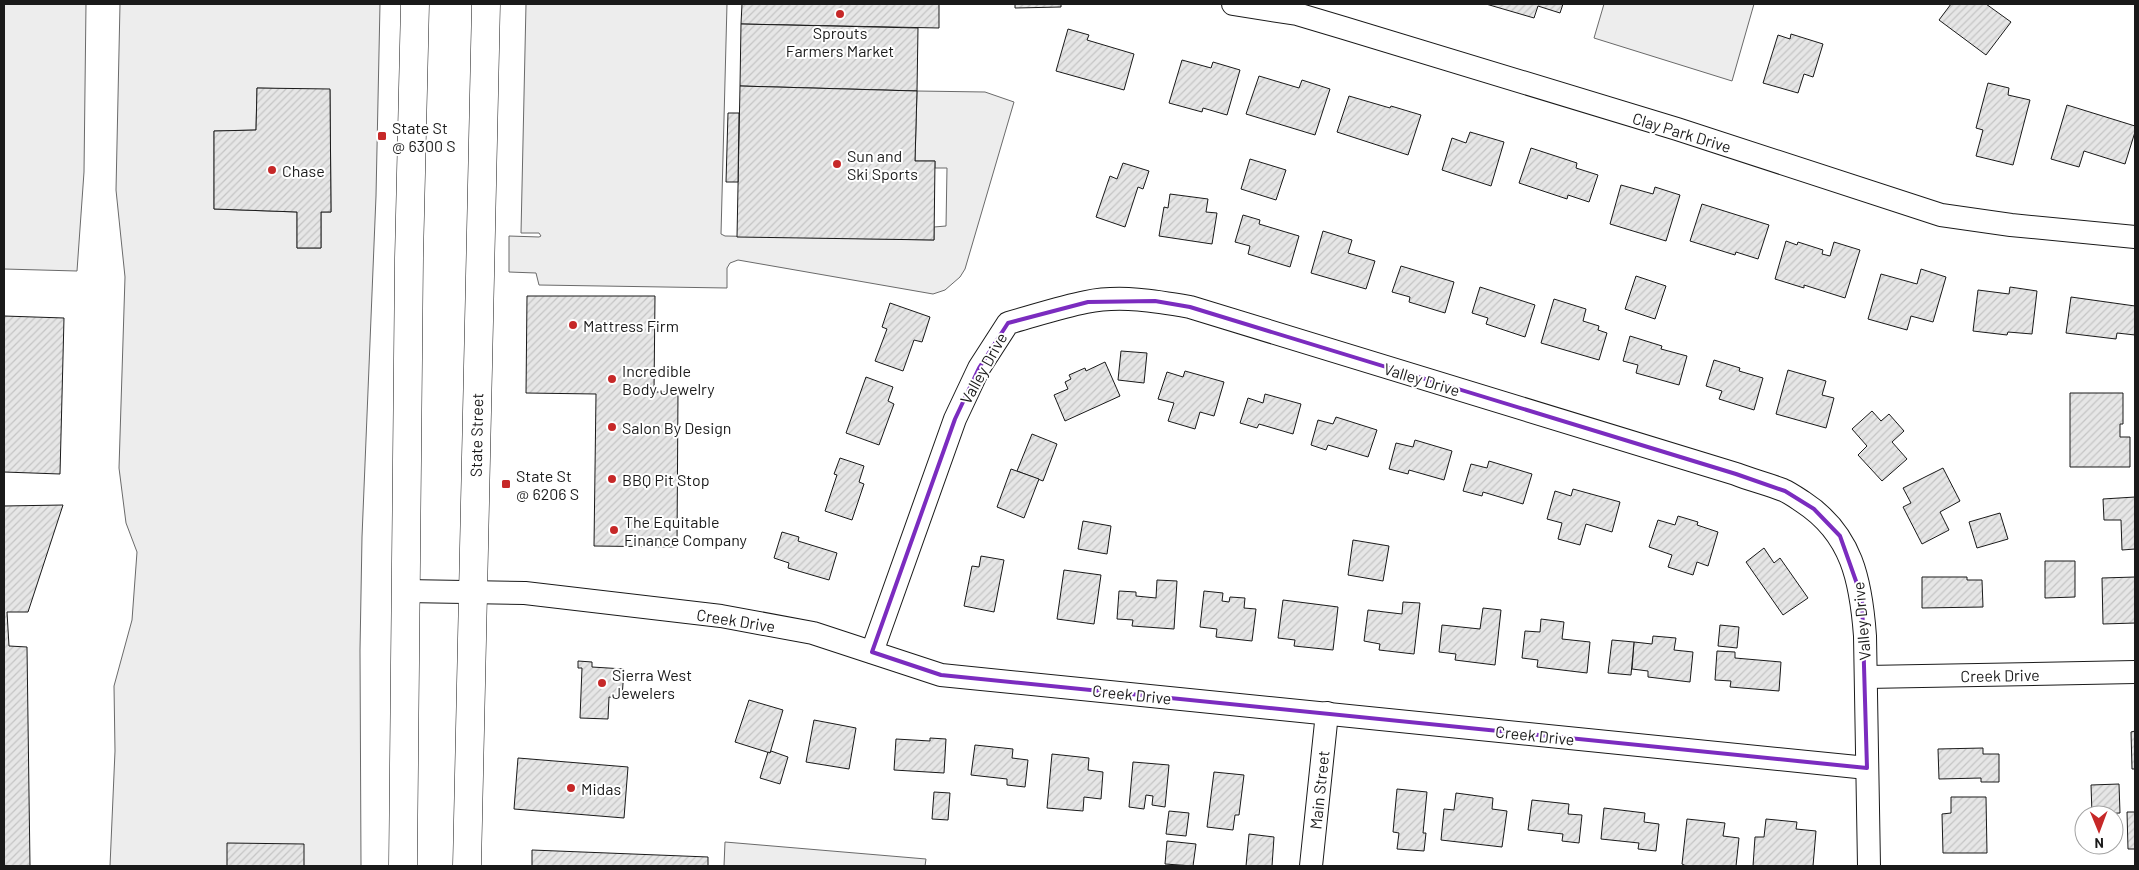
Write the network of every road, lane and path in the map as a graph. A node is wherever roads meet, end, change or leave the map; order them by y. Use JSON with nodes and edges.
{"nodes":[{"id":1,"x":415,"y":4,"type":"edge"},
{"id":2,"x":486,"y":4,"type":"edge"},
{"id":3,"x":1233,"y":4,"type":"edge"},
{"id":4,"x":2135,"y":238,"type":"edge"},
{"id":5,"x":472,"y":590,"type":"junction"},
{"id":6,"x":405,"y":591,"type":"junction"},
{"id":7,"x":872,"y":652,"type":"junction"},
{"id":8,"x":2135,"y":672,"type":"edge"},
{"id":9,"x":1866,"y":677,"type":"junction"},
{"id":10,"x":1327,"y":713,"type":"junction"},
{"id":11,"x":1867,"y":768,"type":"junction"},
{"id":12,"x":403,"y":866,"type":"edge"},
{"id":13,"x":467,"y":866,"type":"edge"},
{"id":14,"x":1311,"y":866,"type":"edge"},
{"id":15,"x":1868,"y":866,"type":"edge"}],
"edges":[{"from":1,"to":6,"type":"main road"},
{"from":2,"to":5,"type":"main road","name":"State Street"},
{"from":3,"to":4,"type":"street","name":"Clay Park Drive"},
{"from":5,"to":6,"type":"street","name":"Creek Drive"},
{"from":5,"to":7,"type":"street","name":"Creek Drive"},
{"from":5,"to":13,"type":"main road","name":"State Street"},
{"from":6,"to":12,"type":"main road"},
{"from":7,"to":9,"type":"street","name":"Valley Drive"},
{"from":7,"to":10,"type":"street","name":"Creek Drive"},
{"from":8,"to":9,"type":"street","name":"Creek Drive"},
{"from":9,"to":11,"type":"street","name":"Valley Drive"},
{"from":10,"to":11,"type":"street","name":"Creek Drive"},
{"from":10,"to":14,"type":"street","name":"Main Street"},
{"from":11,"to":15,"type":"street","name":"Valley Drive"}]}
